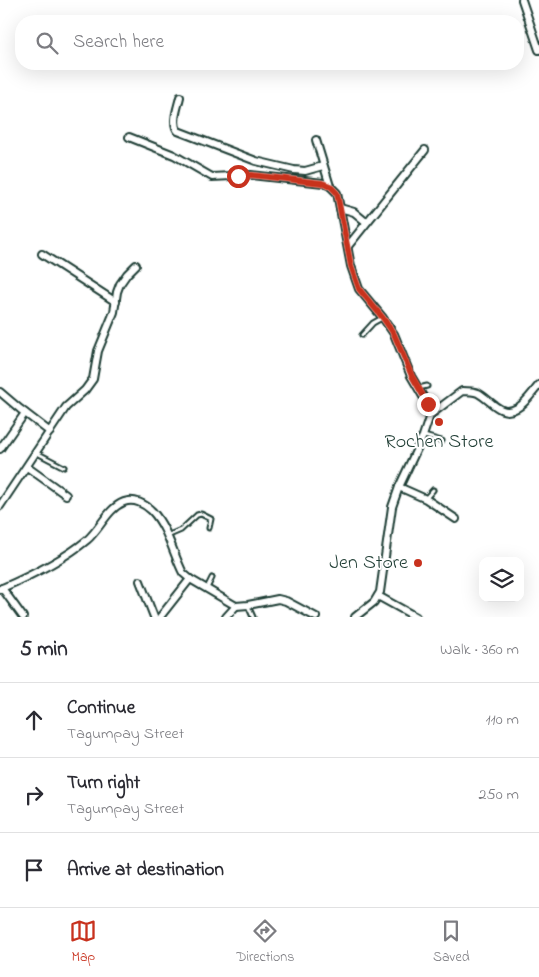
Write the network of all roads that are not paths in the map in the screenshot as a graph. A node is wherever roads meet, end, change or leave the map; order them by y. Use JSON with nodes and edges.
{"nodes":[{"id":1,"x":522,"y":0,"type":"edge"},
{"id":2,"x":539,"y":50,"type":"edge"},
{"id":3,"x":180,"y":97,"type":"dead end"},
{"id":4,"x":129,"y":137,"type":"dead end"},
{"id":5,"x":316,"y":140,"type":"dead end"},
{"id":6,"x":425,"y":150,"type":"dead end"},
{"id":7,"x":324,"y":166,"type":"junction"},
{"id":8,"x":330,"y":186,"type":"junction"},
{"id":9,"x":340,"y":208,"type":"junction"},
{"id":10,"x":366,"y":222,"type":"junction"},
{"id":11,"x":348,"y":246,"type":"junction"},
{"id":12,"x":42,"y":254,"type":"dead end"},
{"id":13,"x":136,"y":265,"type":"dead end"},
{"id":14,"x":116,"y":302,"type":"junction"},
{"id":15,"x":383,"y":318,"type":"junction"},
{"id":16,"x":362,"y":335,"type":"dead end"},
{"id":17,"x":539,"y":385,"type":"edge"},
{"id":18,"x":427,"y":386,"type":"dead end"},
{"id":19,"x":419,"y":388,"type":"junction"},
{"id":20,"x":0,"y":392,"type":"edge"},
{"id":21,"x":24,"y":413,"type":"junction"},
{"id":22,"x":430,"y":415,"type":"junction"},
{"id":23,"x":50,"y":432,"type":"junction"},
{"id":24,"x":423,"y":436,"type":"junction"},
{"id":25,"x":442,"y":440,"type":"dead end"},
{"id":26,"x":0,"y":449,"type":"edge"},
{"id":27,"x":36,"y":453,"type":"junction"},
{"id":28,"x":27,"y":467,"type":"junction"},
{"id":29,"x":64,"y":467,"type":"dead end"},
{"id":30,"x":399,"y":487,"type":"junction"},
{"id":31,"x":433,"y":490,"type":"dead end"},
{"id":32,"x":66,"y":495,"type":"dead end"},
{"id":33,"x":426,"y":499,"type":"junction"},
{"id":34,"x":0,"y":506,"type":"edge"},
{"id":35,"x":456,"y":519,"type":"dead end"},
{"id":36,"x":209,"y":528,"type":"dead end"},
{"id":37,"x":166,"y":536,"type":"junction"},
{"id":38,"x":212,"y":578,"type":"dead end"},
{"id":39,"x":190,"y":579,"type":"junction"},
{"id":40,"x":140,"y":581,"type":"dead end"},
{"id":41,"x":207,"y":588,"type":"junction"},
{"id":42,"x":1,"y":589,"type":"edge"},
{"id":43,"x":378,"y":596,"type":"junction"},
{"id":44,"x":248,"y":605,"type":"junction"},
{"id":45,"x":236,"y":606,"type":"junction"},
{"id":46,"x":23,"y":617,"type":"edge"},
{"id":47,"x":154,"y":617,"type":"edge"},
{"id":48,"x":160,"y":617,"type":"edge"},
{"id":49,"x":226,"y":617,"type":"edge"},
{"id":50,"x":253,"y":617,"type":"edge"},
{"id":51,"x":316,"y":617,"type":"edge"},
{"id":52,"x":355,"y":617,"type":"edge"},
{"id":53,"x":416,"y":617,"type":"edge"}],
"edges":[{"from":1,"to":2,"type":"street"},
{"from":3,"to":7,"type":"street"},
{"from":4,"to":8,"type":"street"},
{"from":5,"to":7,"type":"street"},
{"from":6,"to":10,"type":"street"},
{"from":7,"to":8,"type":"street"},
{"from":8,"to":9,"type":"street"},
{"from":9,"to":10,"type":"street"},
{"from":9,"to":11,"type":"street"},
{"from":10,"to":11,"type":"street"},
{"from":11,"to":15,"type":"street"},
{"from":12,"to":14,"type":"street"},
{"from":13,"to":14,"type":"street"},
{"from":14,"to":23,"type":"street"},
{"from":15,"to":16,"type":"lane"},
{"from":15,"to":19,"type":"street"},
{"from":17,"to":22,"type":"street"},
{"from":18,"to":19,"type":"lane"},
{"from":19,"to":22,"type":"street"},
{"from":20,"to":21,"type":"street"},
{"from":21,"to":23,"type":"street"},
{"from":21,"to":26,"type":"street"},
{"from":22,"to":24,"type":"street"},
{"from":23,"to":27,"type":"street"},
{"from":24,"to":25,"type":"lane"},
{"from":24,"to":30,"type":"street"},
{"from":27,"to":28,"type":"street"},
{"from":27,"to":29,"type":"lane"},
{"from":28,"to":32,"type":"street"},
{"from":28,"to":34,"type":"street"},
{"from":30,"to":33,"type":"street"},
{"from":30,"to":43,"type":"street"},
{"from":31,"to":33,"type":"lane"},
{"from":33,"to":35,"type":"street"},
{"from":36,"to":37,"type":"lane"},
{"from":37,"to":39,"type":"street"},
{"from":37,"to":42,"type":"street"},
{"from":38,"to":41,"type":"lane"},
{"from":39,"to":41,"type":"street"},
{"from":39,"to":48,"type":"street"},
{"from":40,"to":47,"type":"street"},
{"from":41,"to":45,"type":"street"},
{"from":42,"to":46,"type":"street"},
{"from":43,"to":52,"type":"street"},
{"from":43,"to":53,"type":"street"},
{"from":44,"to":45,"type":"street"},
{"from":44,"to":50,"type":"lane"},
{"from":44,"to":51,"type":"street"},
{"from":45,"to":49,"type":"street"}]}
